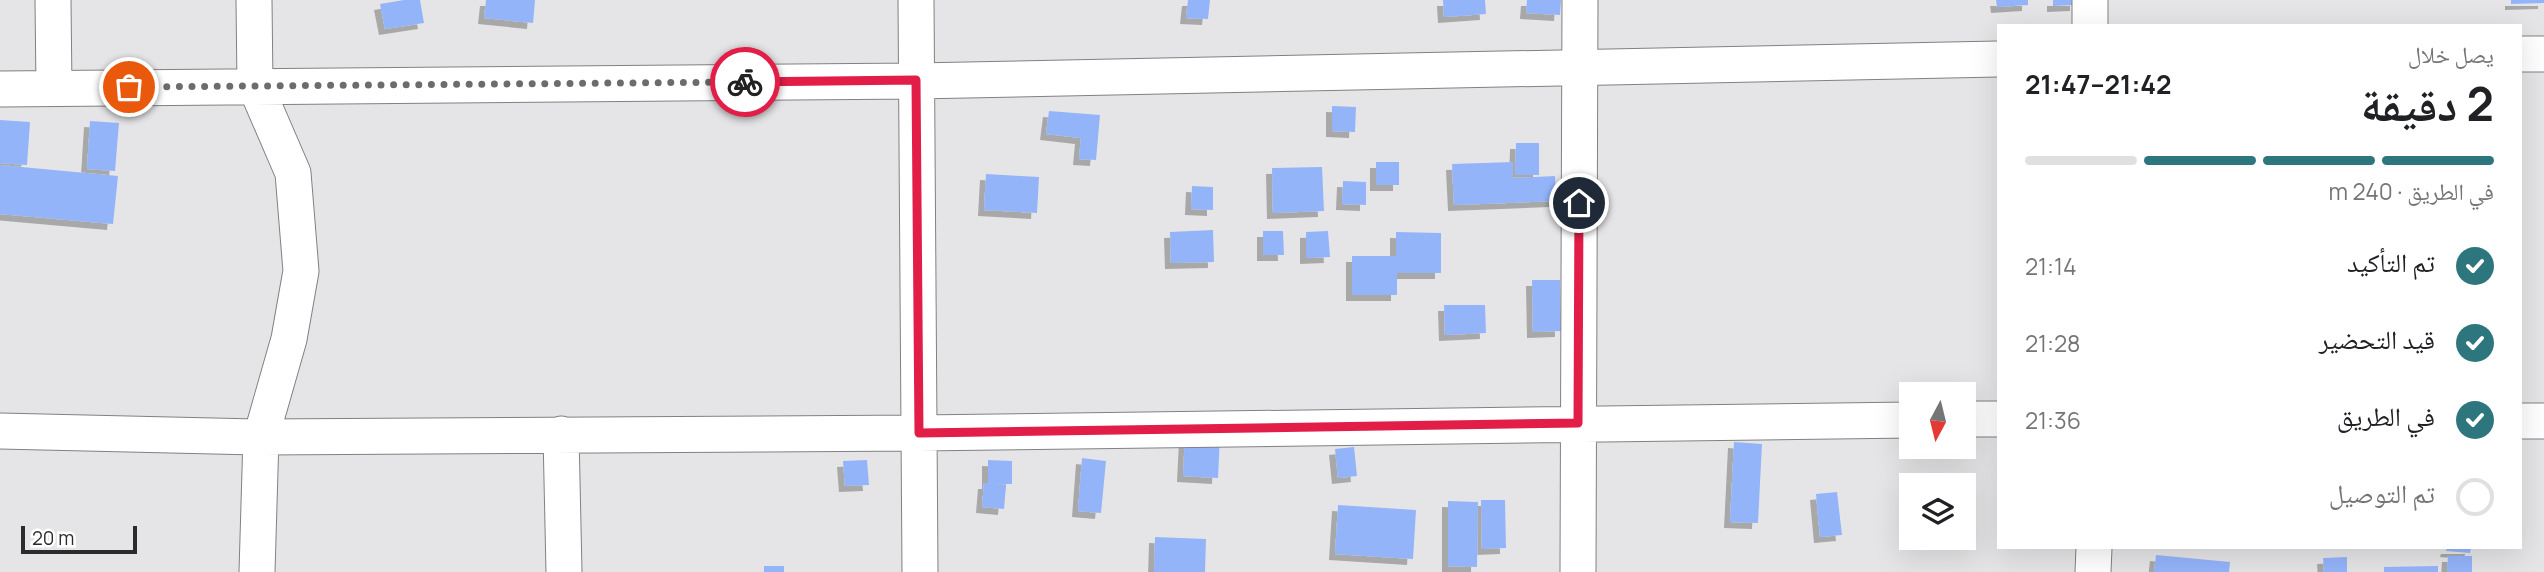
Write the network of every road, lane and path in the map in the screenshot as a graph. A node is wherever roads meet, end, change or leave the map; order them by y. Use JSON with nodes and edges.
{"nodes":[{"id":1,"x":53,"y":0,"type":"edge"},
{"id":2,"x":254,"y":0,"type":"edge"},
{"id":3,"x":916,"y":0,"type":"edge"},
{"id":4,"x":1580,"y":0,"type":"edge"},
{"id":5,"x":2090,"y":0,"type":"edge"},
{"id":6,"x":2090,"y":24,"type":"edge"},
{"id":7,"x":2522,"y":54,"type":"edge"},
{"id":8,"x":2544,"y":54,"type":"edge"},
{"id":9,"x":1997,"y":59,"type":"edge"},
{"id":10,"x":1580,"y":66,"type":"junction"},
{"id":11,"x":916,"y":80,"type":"junction"},
{"id":12,"x":255,"y":85,"type":"junction"},
{"id":13,"x":54,"y":88,"type":"junction"},
{"id":14,"x":0,"y":89,"type":"edge"},
{"id":15,"x":1976,"y":419,"type":"edge"},
{"id":16,"x":1997,"y":419,"type":"edge"},
{"id":17,"x":1899,"y":420,"type":"edge"},
{"id":18,"x":2522,"y":421,"type":"edge"},
{"id":19,"x":2544,"y":421,"type":"edge"},
{"id":20,"x":1578,"y":423,"type":"junction"},
{"id":21,"x":0,"y":431,"type":"edge"},
{"id":22,"x":919,"y":433,"type":"junction"},
{"id":23,"x":561,"y":434,"type":"junction"},
{"id":24,"x":261,"y":437,"type":"junction"},
{"id":25,"x":2094,"y":549,"type":"edge"},
{"id":26,"x":257,"y":572,"type":"edge"},
{"id":27,"x":564,"y":572,"type":"edge"},
{"id":28,"x":920,"y":572,"type":"edge"},
{"id":29,"x":1578,"y":572,"type":"edge"},
{"id":30,"x":2093,"y":572,"type":"edge"}],
"edges":[{"from":1,"to":13,"type":"street"},
{"from":2,"to":12,"type":"street"},
{"from":3,"to":11,"type":"street"},
{"from":4,"to":10,"type":"street"},
{"from":5,"to":6,"type":"street"},
{"from":7,"to":8,"type":"street"},
{"from":9,"to":10,"type":"street"},
{"from":10,"to":11,"type":"street"},
{"from":10,"to":20,"type":"street"},
{"from":11,"to":12,"type":"street"},
{"from":11,"to":22,"type":"street"},
{"from":12,"to":13,"type":"street"},
{"from":12,"to":24,"type":"street"},
{"from":13,"to":14,"type":"street"},
{"from":15,"to":16,"type":"street"},
{"from":17,"to":20,"type":"street"},
{"from":18,"to":19,"type":"street"},
{"from":20,"to":22,"type":"street"},
{"from":20,"to":29,"type":"street"},
{"from":21,"to":24,"type":"street"},
{"from":22,"to":23,"type":"street"},
{"from":22,"to":28,"type":"street"},
{"from":23,"to":24,"type":"street"},
{"from":23,"to":27,"type":"street"},
{"from":24,"to":26,"type":"street"},
{"from":25,"to":30,"type":"street"}]}
